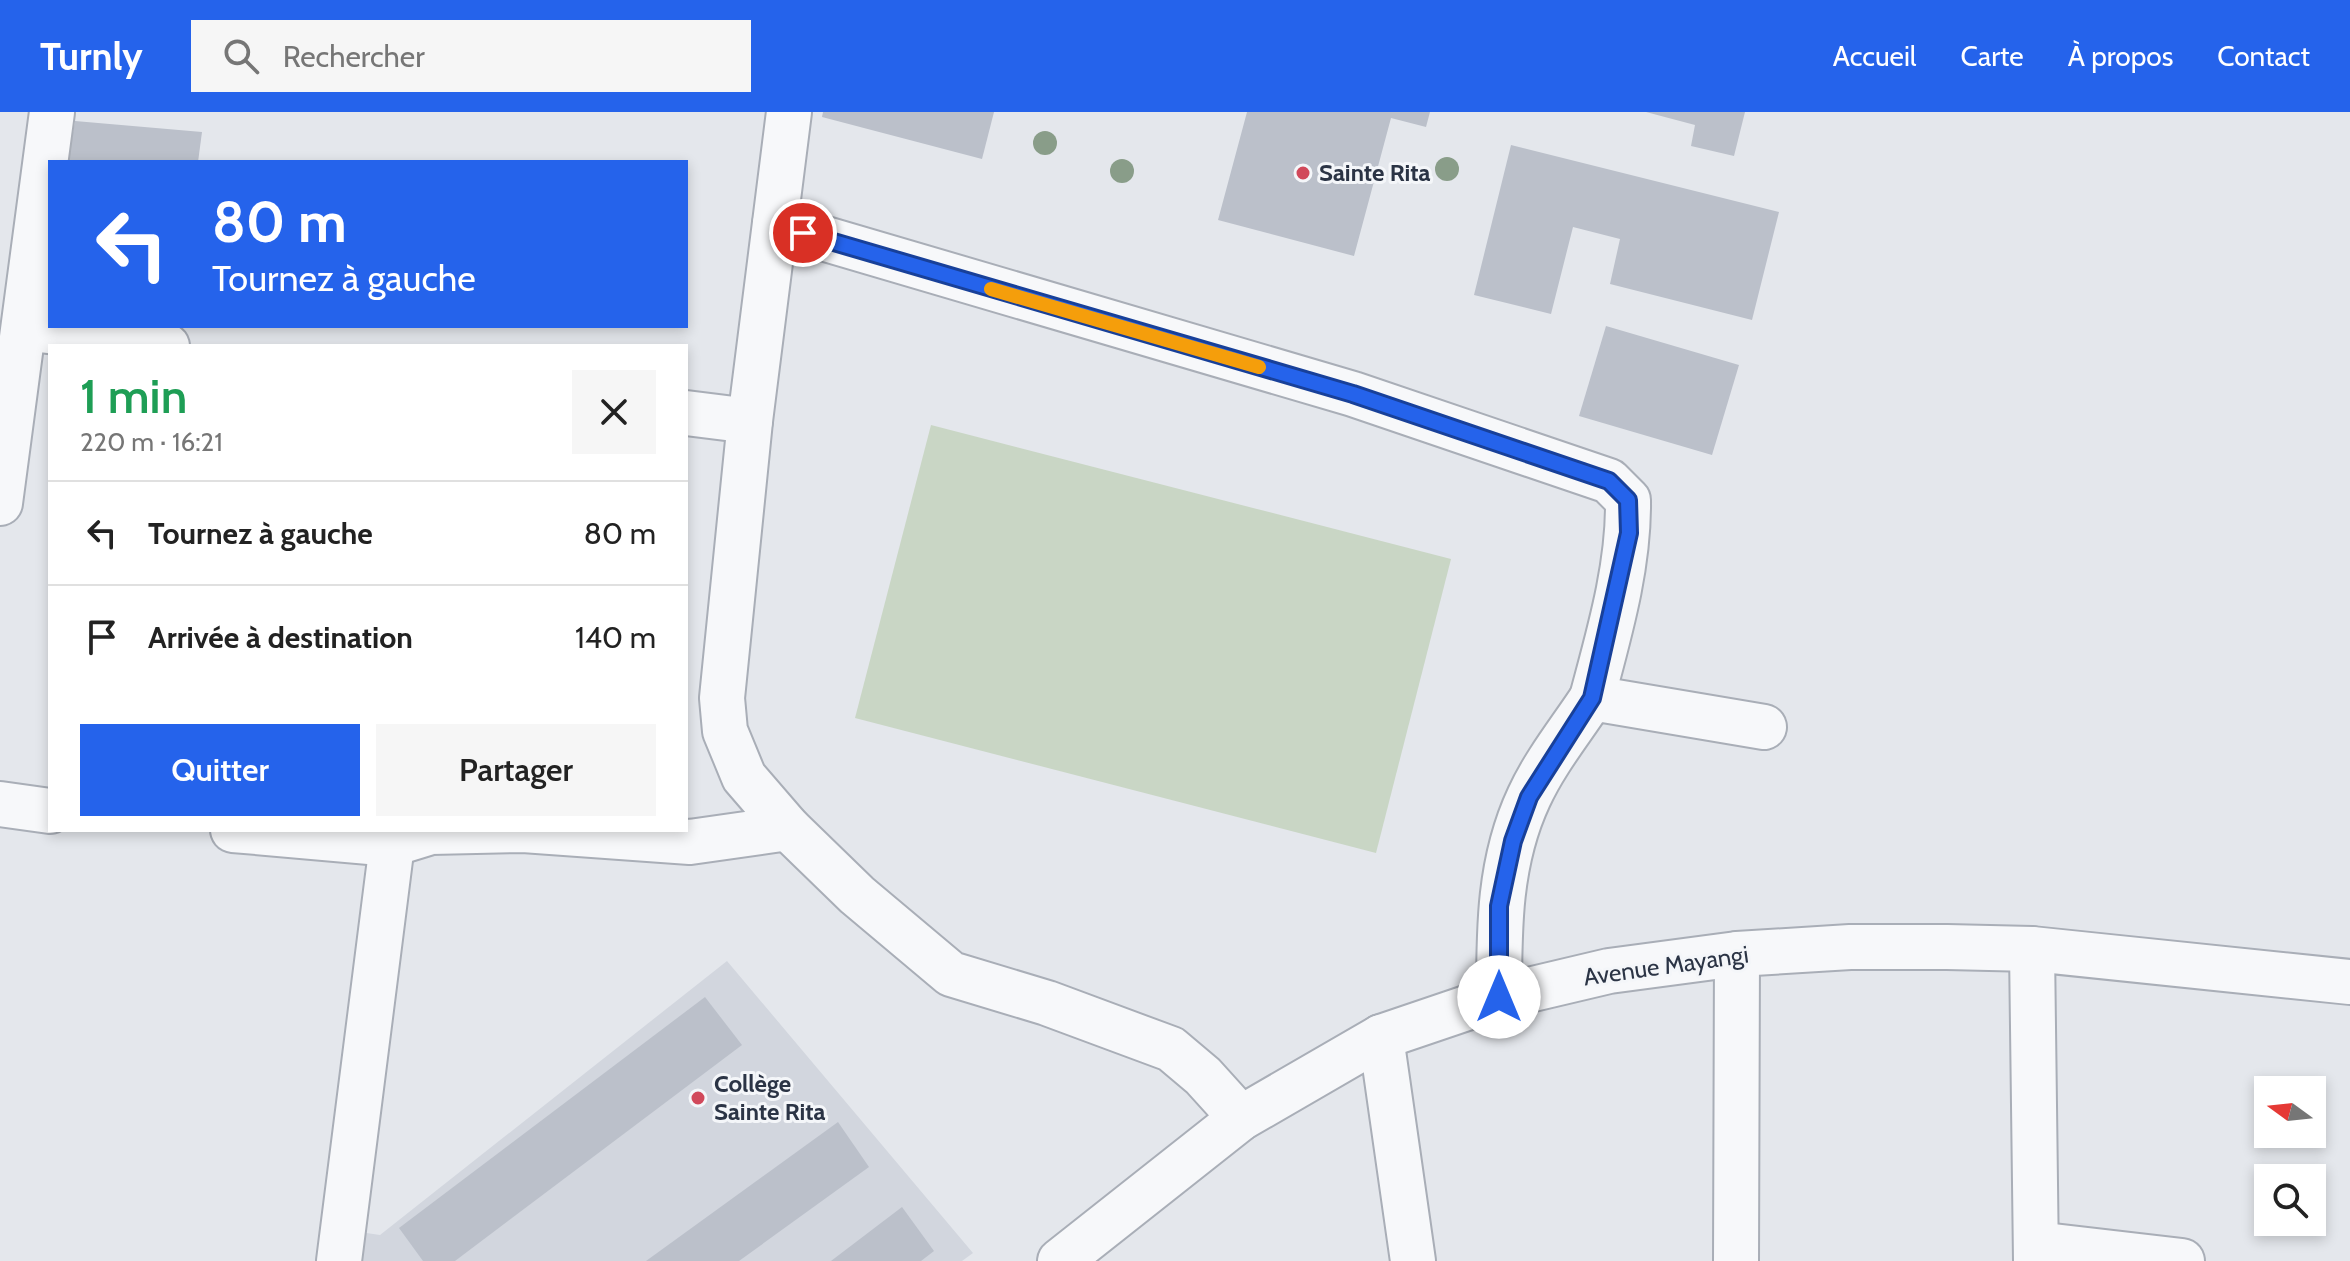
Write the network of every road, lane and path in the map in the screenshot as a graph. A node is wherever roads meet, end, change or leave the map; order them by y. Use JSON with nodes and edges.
{"nodes":[{"id":1,"x":52,"y":112,"type":"edge"},
{"id":2,"x":789,"y":112,"type":"edge"},
{"id":3,"x":775,"y":224,"type":"junction"},
{"id":4,"x":24,"y":328,"type":"junction"},
{"id":5,"x":151,"y":344,"type":"edge"},
{"id":6,"x":688,"y":413,"type":"edge"},
{"id":7,"x":750,"y":421,"type":"junction"},
{"id":8,"x":0,"y":503,"type":"edge"},
{"id":9,"x":1592,"y":698,"type":"junction"},
{"id":10,"x":1764,"y":727,"type":"dead end"},
{"id":11,"x":0,"y":804,"type":"edge"},
{"id":12,"x":48,"y":811,"type":"edge"},
{"id":13,"x":788,"y":828,"type":"junction"},
{"id":14,"x":256,"y":832,"type":"edge"},
{"id":15,"x":431,"y":832,"type":"edge"},
{"id":16,"x":551,"y":832,"type":"edge"},
{"id":17,"x":392,"y":844,"type":"junction"},
{"id":18,"x":2032,"y":949,"type":"junction"},
{"id":19,"x":1737,"y":954,"type":"junction"},
{"id":20,"x":2350,"y":982,"type":"edge"},
{"id":21,"x":1499,"y":997,"type":"junction"},
{"id":22,"x":1381,"y":1037,"type":"junction"},
{"id":23,"x":1241,"y":1118,"type":"junction"},
{"id":24,"x":1104,"y":1246,"type":"edge"},
{"id":25,"x":2036,"y":1252,"type":"edge"},
{"id":26,"x":339,"y":1261,"type":"edge"},
{"id":27,"x":1060,"y":1261,"type":"edge"},
{"id":28,"x":1413,"y":1261,"type":"edge"},
{"id":29,"x":1736,"y":1261,"type":"edge"},
{"id":30,"x":2182,"y":1261,"type":"edge"}],
"edges":[{"from":1,"to":4,"type":"street"},
{"from":2,"to":3,"type":"street"},
{"from":3,"to":7,"type":"street"},
{"from":3,"to":9,"type":"street"},
{"from":4,"to":5,"type":"street"},
{"from":4,"to":8,"type":"street"},
{"from":6,"to":7,"type":"street"},
{"from":7,"to":13,"type":"street"},
{"from":9,"to":10,"type":"street"},
{"from":9,"to":21,"type":"street"},
{"from":11,"to":12,"type":"street"},
{"from":13,"to":16,"type":"street"},
{"from":13,"to":23,"type":"street"},
{"from":14,"to":17,"type":"street"},
{"from":15,"to":17,"type":"street"},
{"from":17,"to":26,"type":"street"},
{"from":18,"to":19,"type":"street","name":"Avenue Mayangi"},
{"from":18,"to":20,"type":"street","name":"Avenue Mayangi"},
{"from":18,"to":25,"type":"street"},
{"from":19,"to":21,"type":"street","name":"Avenue Mayangi"},
{"from":19,"to":29,"type":"street"},
{"from":21,"to":22,"type":"street","name":"Avenue Mayangi"},
{"from":22,"to":23,"type":"street","name":"Avenue Mayangi"},
{"from":22,"to":28,"type":"street"},
{"from":23,"to":24,"type":"street","name":"Avenue Mayangi"},
{"from":24,"to":27,"type":"street","name":"Avenue Mayangi"},
{"from":25,"to":30,"type":"street"}]}
